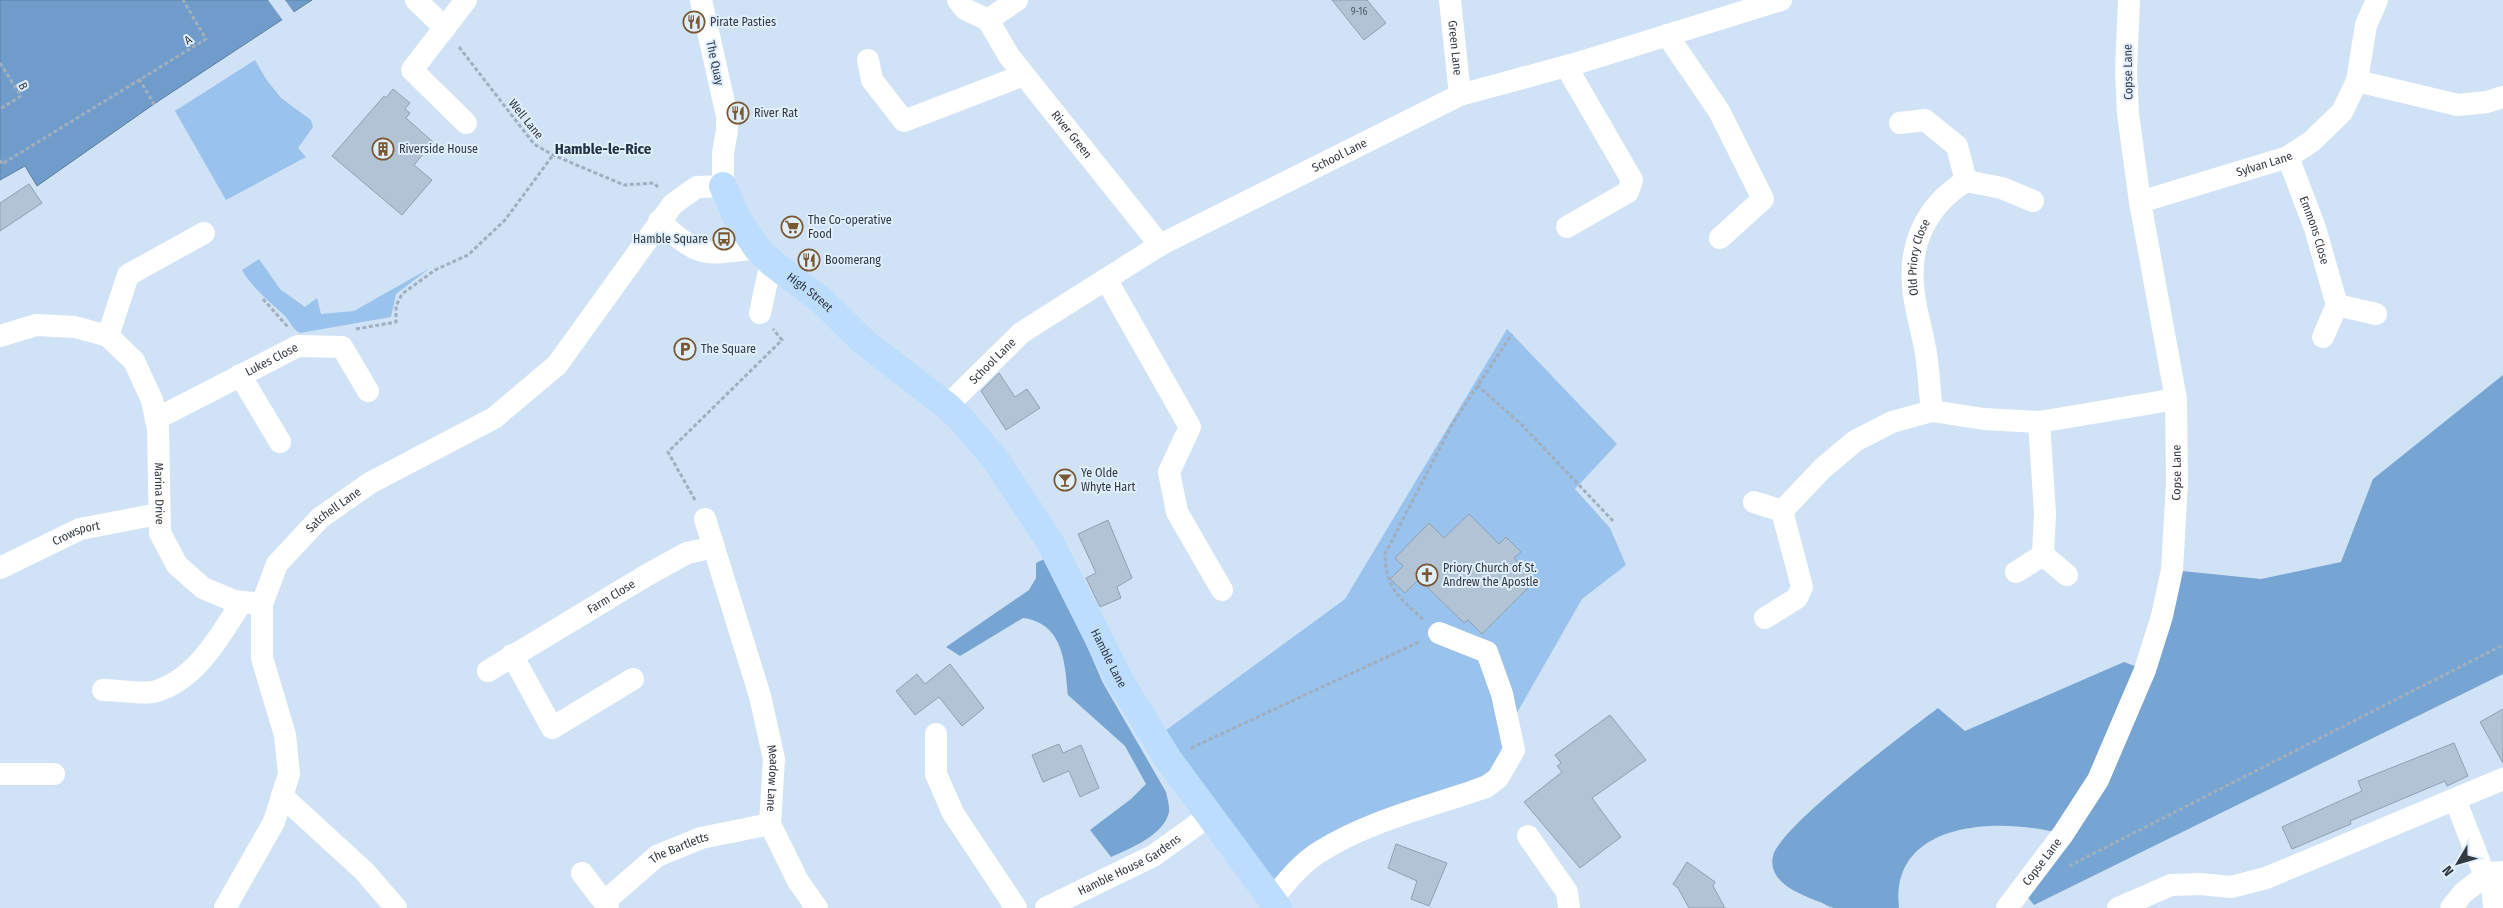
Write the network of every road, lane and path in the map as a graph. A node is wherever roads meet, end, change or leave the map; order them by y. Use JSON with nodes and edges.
{"nodes":[{"id":1,"x":183,"y":0,"type":"edge"},
{"id":2,"x":416,"y":0,"type":"edge"},
{"id":3,"x":466,"y":0,"type":"edge"},
{"id":4,"x":701,"y":0,"type":"edge"},
{"id":5,"x":958,"y":0,"type":"edge"},
{"id":6,"x":1017,"y":0,"type":"edge"},
{"id":7,"x":1450,"y":0,"type":"edge"},
{"id":8,"x":1781,"y":0,"type":"edge"},
{"id":9,"x":2129,"y":0,"type":"edge"},
{"id":10,"x":2377,"y":0,"type":"edge"},
{"id":11,"x":988,"y":20,"type":"junction"},
{"id":12,"x":445,"y":28,"type":"junction"},
{"id":13,"x":1667,"y":35,"type":"junction"},
{"id":14,"x":868,"y":60,"type":"dead end"},
{"id":15,"x":0,"y":63,"type":"edge"},
{"id":16,"x":1566,"y":66,"type":"junction"},
{"id":17,"x":1024,"y":74,"type":"junction"},
{"id":18,"x":139,"y":80,"type":"junction"},
{"id":19,"x":2357,"y":81,"type":"junction"},
{"id":20,"x":1460,"y":95,"type":"junction"},
{"id":21,"x":2503,"y":97,"type":"edge"},
{"id":22,"x":154,"y":104,"type":"dead end"},
{"id":23,"x":0,"y":109,"type":"edge"},
{"id":24,"x":466,"y":123,"type":"dead end"},
{"id":25,"x":1900,"y":123,"type":"dead end"},
{"id":26,"x":553,"y":155,"type":"junction"},
{"id":27,"x":2288,"y":157,"type":"junction"},
{"id":28,"x":0,"y":160,"type":"edge"},
{"id":29,"x":1966,"y":181,"type":"junction"},
{"id":30,"x":723,"y":186,"type":"junction"},
{"id":31,"x":2033,"y":201,"type":"dead end"},
{"id":32,"x":2140,"y":202,"type":"junction"},
{"id":33,"x":666,"y":212,"type":"junction"},
{"id":34,"x":1567,"y":227,"type":"dead end"},
{"id":35,"x":204,"y":233,"type":"dead end"},
{"id":36,"x":1720,"y":238,"type":"dead end"},
{"id":37,"x":1160,"y":246,"type":"junction"},
{"id":38,"x":764,"y":255,"type":"junction"},
{"id":39,"x":1106,"y":279,"type":"junction"},
{"id":40,"x":263,"y":298,"type":"dead end"},
{"id":41,"x":2337,"y":305,"type":"junction"},
{"id":42,"x":760,"y":313,"type":"joint"},
{"id":43,"x":2376,"y":314,"type":"dead end"},
{"id":44,"x":350,"y":330,"type":"dead end"},
{"id":45,"x":292,"y":334,"type":"dead end"},
{"id":46,"x":1512,"y":334,"type":"dead end"},
{"id":47,"x":0,"y":336,"type":"edge"},
{"id":48,"x":108,"y":336,"type":"junction"},
{"id":49,"x":2323,"y":337,"type":"dead end"},
{"id":50,"x":240,"y":375,"type":"junction"},
{"id":51,"x":1478,"y":385,"type":"junction"},
{"id":52,"x":368,"y":392,"type":"dead end"},
{"id":53,"x":2176,"y":399,"type":"junction"},
{"id":54,"x":947,"y":406,"type":"junction"},
{"id":55,"x":1932,"y":411,"type":"junction"},
{"id":56,"x":156,"y":419,"type":"junction"},
{"id":57,"x":2039,"y":422,"type":"junction"},
{"id":58,"x":280,"y":442,"type":"dead end"},
{"id":59,"x":1754,"y":502,"type":"dead end"},
{"id":60,"x":1782,"y":511,"type":"junction"},
{"id":61,"x":158,"y":514,"type":"junction"},
{"id":62,"x":706,"y":519,"type":"joint"},
{"id":63,"x":1614,"y":522,"type":"dead end"},
{"id":64,"x":714,"y":547,"type":"junction"},
{"id":65,"x":2043,"y":555,"type":"junction"},
{"id":66,"x":0,"y":568,"type":"edge"},
{"id":67,"x":2016,"y":572,"type":"dead end"},
{"id":68,"x":2067,"y":575,"type":"dead end"},
{"id":69,"x":1222,"y":590,"type":"dead end"},
{"id":70,"x":252,"y":603,"type":"junction"},
{"id":71,"x":1765,"y":618,"type":"dead end"},
{"id":72,"x":1440,"y":633,"type":"junction"},
{"id":73,"x":2503,"y":645,"type":"edge"},
{"id":74,"x":512,"y":655,"type":"junction"},
{"id":75,"x":488,"y":671,"type":"dead end"},
{"id":76,"x":633,"y":679,"type":"dead end"},
{"id":77,"x":103,"y":690,"type":"dead end"},
{"id":78,"x":936,"y":734,"type":"dead end"},
{"id":79,"x":1168,"y":759,"type":"junction"},
{"id":80,"x":0,"y":774,"type":"edge"},
{"id":81,"x":54,"y":774,"type":"dead end"},
{"id":82,"x":2503,"y":779,"type":"edge"},
{"id":83,"x":282,"y":796,"type":"junction"},
{"id":84,"x":2455,"y":799,"type":"junction"},
{"id":85,"x":1209,"y":816,"type":"junction"},
{"id":86,"x":770,"y":824,"type":"junction"},
{"id":87,"x":1528,"y":836,"type":"dead end"},
{"id":88,"x":2067,"y":867,"type":"dead end"},
{"id":89,"x":582,"y":873,"type":"dead end"},
{"id":90,"x":2493,"y":874,"type":"edge"},
{"id":91,"x":1275,"y":904,"type":"edge"},
{"id":92,"x":606,"y":905,"type":"edge"},
{"id":93,"x":225,"y":908,"type":"edge"},
{"id":94,"x":396,"y":908,"type":"edge"},
{"id":95,"x":817,"y":908,"type":"edge"},
{"id":96,"x":1016,"y":908,"type":"edge"},
{"id":97,"x":1046,"y":908,"type":"edge"},
{"id":98,"x":1569,"y":908,"type":"edge"},
{"id":99,"x":2007,"y":908,"type":"edge"},
{"id":100,"x":2118,"y":908,"type":"edge"},
{"id":101,"x":2451,"y":908,"type":"edge"},
{"id":102,"x":2494,"y":908,"type":"edge"}],
"edges":[{"from":1,"to":18,"type":"path","name":"A"},
{"from":2,"to":12,"type":"street"},
{"from":3,"to":12,"type":"street"},
{"from":4,"to":30,"type":"street","name":"The Quay"},
{"from":5,"to":11,"type":"street"},
{"from":6,"to":11,"type":"street"},
{"from":7,"to":20,"type":"street","name":"Green Lane"},
{"from":8,"to":13,"type":"street","name":"School Lane"},
{"from":9,"to":32,"type":"street","name":"Copse Lane"},
{"from":10,"to":19,"type":"street","name":"Sylvan Lane"},
{"from":11,"to":17,"type":"street","name":"River Green"},
{"from":12,"to":24,"type":"street"},
{"from":12,"to":26,"type":"path","name":"Well Lane"},
{"from":13,"to":16,"type":"street","name":"School Lane"},
{"from":13,"to":36,"type":"street"},
{"from":14,"to":17,"type":"street"},
{"from":15,"to":23,"type":"path","name":"B"},
{"from":16,"to":20,"type":"street","name":"School Lane"},
{"from":16,"to":34,"type":"street"},
{"from":17,"to":37,"type":"street","name":"River Green"},
{"from":18,"to":22,"type":"path"},
{"from":18,"to":28,"type":"path"},
{"from":19,"to":21,"type":"street"},
{"from":19,"to":27,"type":"street","name":"Sylvan Lane"},
{"from":20,"to":37,"type":"street","name":"School Lane"},
{"from":25,"to":29,"type":"street"},
{"from":26,"to":33,"type":"path","name":"Well Lane"},
{"from":26,"to":44,"type":"path"},
{"from":27,"to":32,"type":"street","name":"Sylvan Lane"},
{"from":27,"to":41,"type":"street","name":"Emmons Close"},
{"from":29,"to":31,"type":"street"},
{"from":29,"to":55,"type":"street","name":"Old Priory Close"},
{"from":30,"to":33,"type":"street"},
{"from":30,"to":38,"type":"main road"},
{"from":32,"to":53,"type":"street","name":"Copse Lane"},
{"from":33,"to":38,"type":"street"},
{"from":33,"to":70,"type":"street","name":"Satchell Lane"},
{"from":35,"to":48,"type":"street"},
{"from":37,"to":39,"type":"street","name":"School Lane"},
{"from":38,"to":42,"type":"street"},
{"from":38,"to":54,"type":"main road","name":"High Street"},
{"from":39,"to":54,"type":"street","name":"School Lane"},
{"from":39,"to":69,"type":"street"},
{"from":40,"to":45,"type":"path"},
{"from":41,"to":43,"type":"street"},
{"from":41,"to":49,"type":"street"},
{"from":42,"to":62,"type":"path"},
{"from":46,"to":51,"type":"path"},
{"from":47,"to":48,"type":"street","name":"Marina Drive"},
{"from":48,"to":56,"type":"street","name":"Marina Drive"},
{"from":50,"to":52,"type":"street","name":"Lukes Close"},
{"from":50,"to":56,"type":"street","name":"Lukes Close"},
{"from":50,"to":58,"type":"street","name":"Lukes Close"},
{"from":51,"to":63,"type":"path"},
{"from":51,"to":72,"type":"path"},
{"from":53,"to":57,"type":"street"},
{"from":53,"to":99,"type":"street","name":"Copse Lane"},
{"from":54,"to":79,"type":"main road","name":"Hamble Lane"},
{"from":55,"to":57,"type":"street"},
{"from":55,"to":60,"type":"street"},
{"from":56,"to":61,"type":"street","name":"Marina Drive"},
{"from":57,"to":65,"type":"street"},
{"from":59,"to":60,"type":"street"},
{"from":60,"to":71,"type":"street"},
{"from":61,"to":66,"type":"street","name":"Crowsport"},
{"from":61,"to":70,"type":"street","name":"Marina Drive"},
{"from":62,"to":64,"type":"street","name":"Meadow Lane"},
{"from":64,"to":74,"type":"street","name":"Farm Close"},
{"from":64,"to":86,"type":"street","name":"Meadow Lane"},
{"from":65,"to":67,"type":"street"},
{"from":65,"to":68,"type":"street"},
{"from":70,"to":77,"type":"street"},
{"from":70,"to":83,"type":"street","name":"Satchell Lane"},
{"from":72,"to":79,"type":"path"},
{"from":72,"to":91,"type":"street"},
{"from":73,"to":88,"type":"path"},
{"from":74,"to":75,"type":"street","name":"Farm Close"},
{"from":74,"to":76,"type":"street"},
{"from":78,"to":96,"type":"street"},
{"from":79,"to":85,"type":"main road","name":"Hamble Lane"},
{"from":80,"to":81,"type":"street"},
{"from":82,"to":84,"type":"street"},
{"from":83,"to":93,"type":"street","name":"Satchell Lane"},
{"from":83,"to":94,"type":"street"},
{"from":84,"to":90,"type":"street"},
{"from":84,"to":100,"type":"street"},
{"from":85,"to":91,"type":"main road","name":"Hamble Lane"},
{"from":85,"to":97,"type":"street","name":"Hamble House Gardens"},
{"from":86,"to":92,"type":"street","name":"The Bartletts"},
{"from":86,"to":95,"type":"street","name":"Meadow Lane"},
{"from":87,"to":98,"type":"street"},
{"from":89,"to":92,"type":"street","name":"The Bartletts"},
{"from":90,"to":101,"type":"street"},
{"from":90,"to":102,"type":"street"}]}
